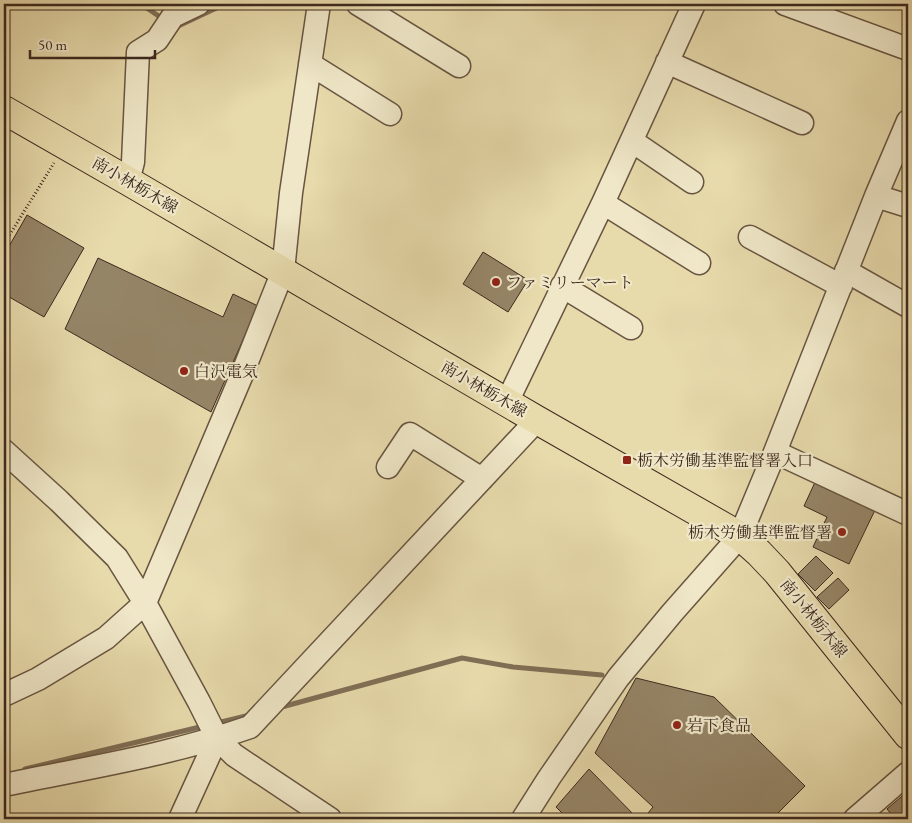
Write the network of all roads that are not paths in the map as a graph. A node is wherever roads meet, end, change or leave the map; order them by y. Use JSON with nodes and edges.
{"nodes":[{"id":1,"x":198,"y":4,"type":"edge"},
{"id":2,"x":319,"y":4,"type":"edge"},
{"id":3,"x":358,"y":4,"type":"edge"},
{"id":4,"x":694,"y":4,"type":"edge"},
{"id":5,"x":785,"y":4,"type":"edge"},
{"id":6,"x":908,"y":49,"type":"edge"},
{"id":7,"x":667,"y":62,"type":"junction"},
{"id":8,"x":310,"y":64,"type":"junction"},
{"id":9,"x":459,"y":66,"type":"dead end"},
{"id":10,"x":4,"y":110,"type":"edge"},
{"id":11,"x":390,"y":114,"type":"dead end"},
{"id":12,"x":908,"y":121,"type":"edge"},
{"id":13,"x":802,"y":123,"type":"dead end"},
{"id":14,"x":632,"y":141,"type":"junction"},
{"id":15,"x":128,"y":181,"type":"junction"},
{"id":16,"x":692,"y":182,"type":"dead end"},
{"id":17,"x":876,"y":196,"type":"junction"},
{"id":18,"x":603,"y":202,"type":"junction"},
{"id":19,"x":908,"y":206,"type":"edge"},
{"id":20,"x":750,"y":237,"type":"dead end"},
{"id":21,"x":699,"y":263,"type":"dead end"},
{"id":22,"x":283,"y":271,"type":"junction"},
{"id":23,"x":844,"y":278,"type":"junction"},
{"id":24,"x":562,"y":286,"type":"junction"},
{"id":25,"x":908,"y":306,"type":"edge"},
{"id":26,"x":632,"y":328,"type":"dead end"},
{"id":27,"x":506,"y":402,"type":"junction"},
{"id":28,"x":537,"y":420,"type":"junction"},
{"id":29,"x":4,"y":451,"type":"edge"},
{"id":30,"x":775,"y":452,"type":"junction"},
{"id":31,"x":388,"y":467,"type":"dead end"},
{"id":32,"x":482,"y":479,"type":"junction"},
{"id":33,"x":908,"y":514,"type":"edge"},
{"id":34,"x":740,"y":536,"type":"junction"},
{"id":35,"x":145,"y":603,"type":"junction"},
{"id":36,"x":4,"y":695,"type":"edge"},
{"id":37,"x":908,"y":735,"type":"edge"},
{"id":38,"x":217,"y":738,"type":"junction"},
{"id":39,"x":908,"y":773,"type":"edge"},
{"id":40,"x":4,"y":785,"type":"edge"},
{"id":41,"x":863,"y":817,"type":"edge"},
{"id":42,"x":180,"y":819,"type":"edge"},
{"id":43,"x":330,"y":819,"type":"edge"},
{"id":44,"x":523,"y":819,"type":"edge"}],
"edges":[{"from":1,"to":15,"type":"street"},
{"from":2,"to":8,"type":"street"},
{"from":3,"to":9,"type":"street"},
{"from":4,"to":7,"type":"street"},
{"from":5,"to":6,"type":"street"},
{"from":7,"to":13,"type":"street"},
{"from":7,"to":14,"type":"street"},
{"from":8,"to":11,"type":"street"},
{"from":8,"to":22,"type":"street"},
{"from":10,"to":15,"type":"main road","name":"南小林栃木線"},
{"from":12,"to":17,"type":"street"},
{"from":14,"to":16,"type":"street"},
{"from":14,"to":18,"type":"street"},
{"from":15,"to":22,"type":"main road","name":"南小林栃木線"},
{"from":17,"to":19,"type":"street"},
{"from":17,"to":23,"type":"street"},
{"from":18,"to":21,"type":"street"},
{"from":18,"to":24,"type":"street"},
{"from":20,"to":23,"type":"street"},
{"from":22,"to":27,"type":"main road","name":"南小林栃木線"},
{"from":22,"to":35,"type":"street"},
{"from":23,"to":25,"type":"street"},
{"from":23,"to":30,"type":"street"},
{"from":24,"to":26,"type":"street"},
{"from":24,"to":27,"type":"street"},
{"from":27,"to":28,"type":"main road","name":"南小林栃木線"},
{"from":28,"to":32,"type":"street"},
{"from":28,"to":34,"type":"main road","name":"南小林栃木線"},
{"from":29,"to":35,"type":"street"},
{"from":30,"to":33,"type":"street"},
{"from":30,"to":34,"type":"street"},
{"from":31,"to":32,"type":"street"},
{"from":32,"to":38,"type":"street"},
{"from":34,"to":37,"type":"main road","name":"南小林栃木線"},
{"from":34,"to":44,"type":"street"},
{"from":35,"to":36,"type":"street"},
{"from":35,"to":38,"type":"street"},
{"from":38,"to":40,"type":"street"},
{"from":38,"to":42,"type":"street"},
{"from":38,"to":43,"type":"street"},
{"from":39,"to":41,"type":"street"}]}
